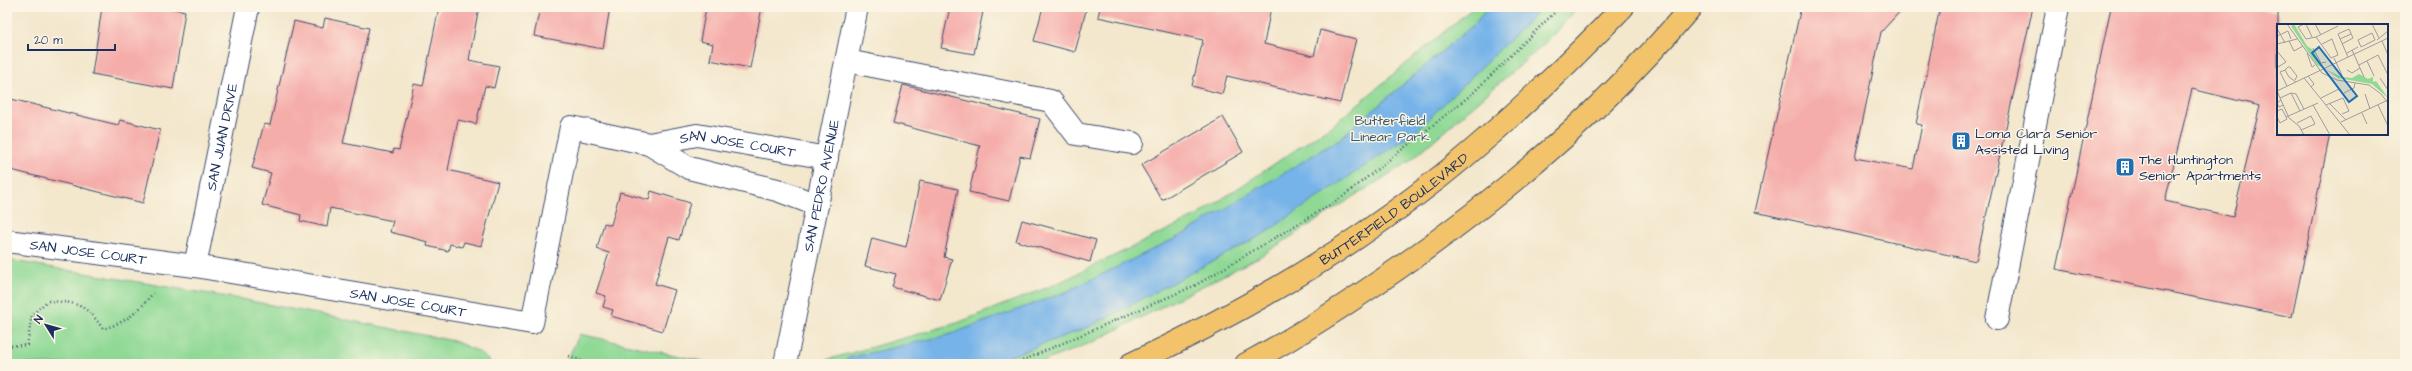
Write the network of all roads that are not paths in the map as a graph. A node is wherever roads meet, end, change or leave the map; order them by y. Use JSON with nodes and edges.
{"nodes":[{"id":1,"x":248,"y":7,"type":"edge"},
{"id":2,"x":857,"y":7,"type":"edge"},
{"id":3,"x":1623,"y":7,"type":"edge"},
{"id":4,"x":1691,"y":7,"type":"edge"},
{"id":5,"x":2058,"y":7,"type":"edge"},
{"id":6,"x":847,"y":61,"type":"junction"},
{"id":7,"x":1132,"y":143,"type":"dead end"},
{"id":8,"x":649,"y":144,"type":"junction"},
{"id":9,"x":827,"y":158,"type":"junction"},
{"id":10,"x":817,"y":205,"type":"junction"},
{"id":11,"x":7,"y":241,"type":"edge"},
{"id":12,"x":195,"y":266,"type":"junction"},
{"id":13,"x":1997,"y":319,"type":"dead end"},
{"id":14,"x":785,"y":364,"type":"edge"},
{"id":15,"x":1132,"y":364,"type":"edge"},
{"id":16,"x":1246,"y":364,"type":"edge"}],
"edges":[{"from":1,"to":12,"type":"street","name":"SAN JUAN DRIVE"},
{"from":2,"to":6,"type":"street","name":"SAN PEDRO AVENUE"},
{"from":3,"to":15,"type":"main road","name":"BUTTERFIELD BOULEVARD"},
{"from":4,"to":16,"type":"main road"},
{"from":5,"to":13,"type":"street"},
{"from":6,"to":7,"type":"street"},
{"from":6,"to":9,"type":"street","name":"SAN PEDRO AVENUE"},
{"from":8,"to":9,"type":"street","name":"SAN JOSE COURT"},
{"from":8,"to":10,"type":"street","name":"SAN JOSE COURT"},
{"from":8,"to":12,"type":"street","name":"SAN JOSE COURT"},
{"from":9,"to":10,"type":"street","name":"SAN PEDRO AVENUE"},
{"from":10,"to":14,"type":"street","name":"SAN PEDRO AVENUE"},
{"from":11,"to":12,"type":"street","name":"SAN JOSE COURT"}]}
